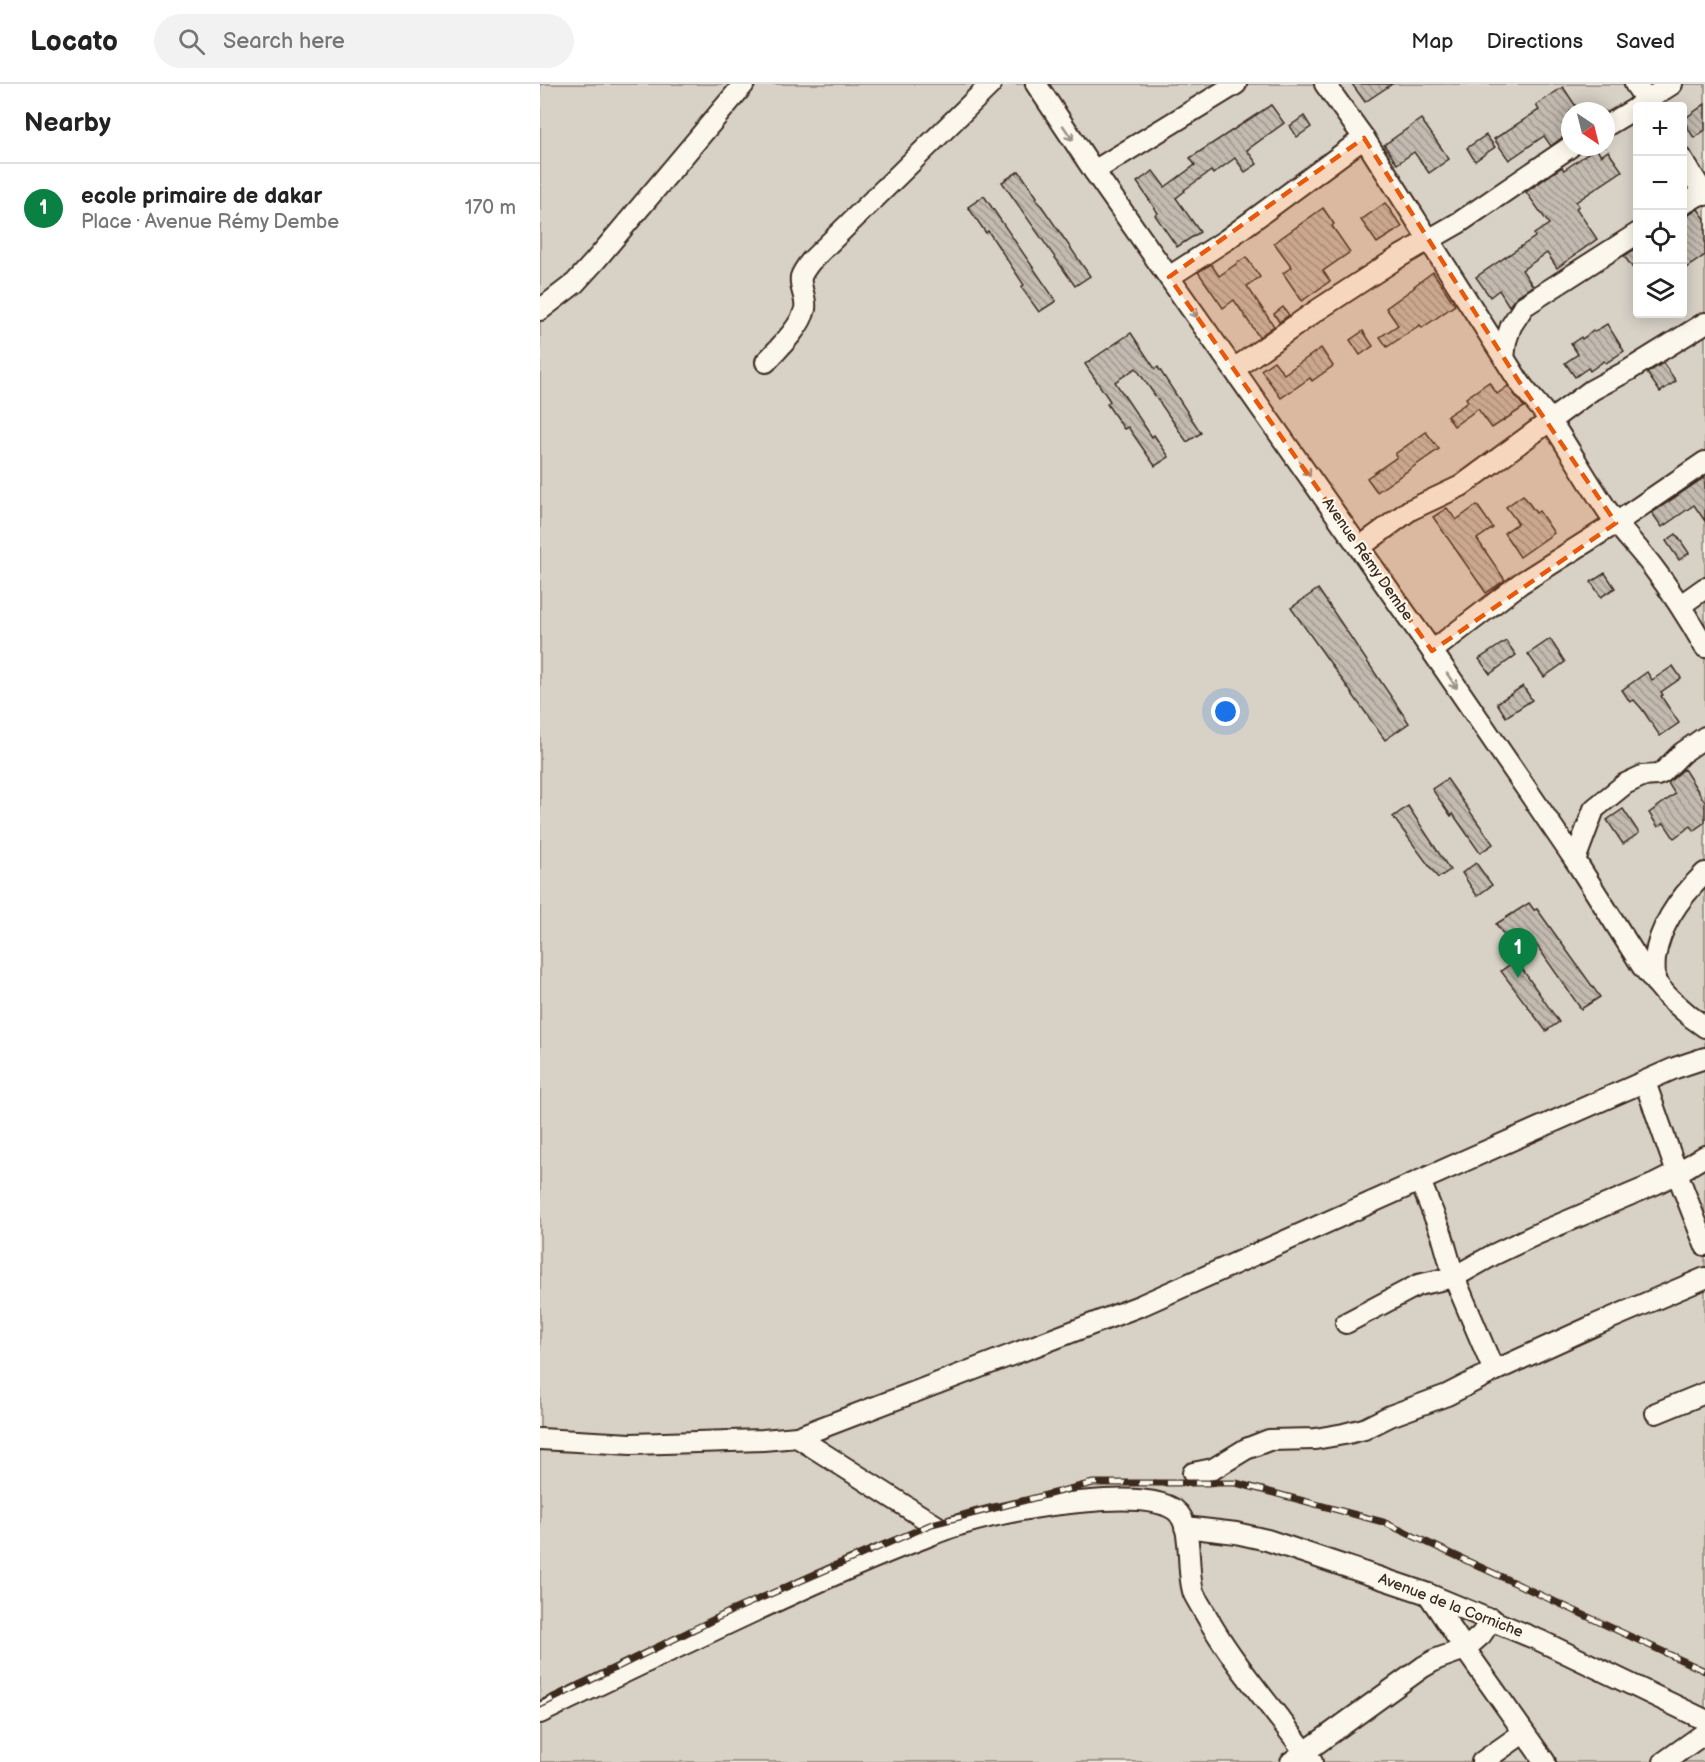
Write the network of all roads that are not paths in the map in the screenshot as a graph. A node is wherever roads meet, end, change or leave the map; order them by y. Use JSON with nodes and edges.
{"nodes":[{"id":1,"x":744,"y":84,"type":"edge"},
{"id":2,"x":991,"y":84,"type":"edge"},
{"id":3,"x":1036,"y":84,"type":"edge"},
{"id":4,"x":1236,"y":84,"type":"edge"},
{"id":5,"x":1325,"y":84,"type":"edge"},
{"id":6,"x":1635,"y":84,"type":"edge"},
{"id":7,"x":1672,"y":84,"type":"edge"},
{"id":8,"x":1642,"y":102,"type":"edge"},
{"id":9,"x":1647,"y":102,"type":"edge"},
{"id":10,"x":1633,"y":111,"type":"edge"},
{"id":11,"x":1615,"y":121,"type":"edge"},
{"id":12,"x":1364,"y":138,"type":"junction"},
{"id":13,"x":1561,"y":153,"type":"edge"},
{"id":14,"x":1687,"y":165,"type":"edge"},
{"id":15,"x":1094,"y":171,"type":"junction"},
{"id":16,"x":1704,"y":193,"type":"edge"},
{"id":17,"x":1687,"y":203,"type":"edge"},
{"id":18,"x":1633,"y":236,"type":"edge"},
{"id":19,"x":1428,"y":240,"type":"junction"},
{"id":20,"x":1169,"y":277,"type":"junction"},
{"id":21,"x":540,"y":310,"type":"edge"},
{"id":22,"x":1705,"y":323,"type":"edge"},
{"id":23,"x":1504,"y":358,"type":"junction"},
{"id":24,"x":766,"y":362,"type":"dead end"},
{"id":25,"x":1234,"y":369,"type":"junction"},
{"id":26,"x":1550,"y":420,"type":"junction"},
{"id":27,"x":1705,"y":462,"type":"edge"},
{"id":28,"x":1616,"y":523,"type":"junction"},
{"id":29,"x":1360,"y":547,"type":"junction"},
{"id":30,"x":1705,"y":588,"type":"edge"},
{"id":31,"x":1681,"y":605,"type":"junction"},
{"id":32,"x":1705,"y":647,"type":"edge"},
{"id":33,"x":1432,"y":651,"type":"junction"},
{"id":34,"x":1705,"y":736,"type":"edge"},
{"id":35,"x":1575,"y":860,"type":"junction"},
{"id":36,"x":1705,"y":873,"type":"edge"},
{"id":37,"x":1655,"y":982,"type":"junction"},
{"id":38,"x":1700,"y":1017,"type":"edge"},
{"id":39,"x":1705,"y":1058,"type":"edge"},
{"id":40,"x":1645,"y":1082,"type":"junction"},
{"id":41,"x":1705,"y":1156,"type":"edge"},
{"id":42,"x":1677,"y":1173,"type":"junction"},
{"id":43,"x":1419,"y":1181,"type":"junction"},
{"id":44,"x":1705,"y":1245,"type":"edge"},
{"id":45,"x":1454,"y":1277,"type":"junction"},
{"id":46,"x":1705,"y":1278,"type":"edge"},
{"id":47,"x":1346,"y":1323,"type":"dead end"},
{"id":48,"x":1494,"y":1371,"type":"junction"},
{"id":49,"x":1705,"y":1393,"type":"edge"},
{"id":50,"x":1656,"y":1413,"type":"dead end"},
{"id":51,"x":797,"y":1437,"type":"junction"},
{"id":52,"x":540,"y":1439,"type":"edge"},
{"id":53,"x":1193,"y":1473,"type":"dead end"},
{"id":54,"x":1185,"y":1527,"type":"junction"},
{"id":55,"x":943,"y":1530,"type":"junction"},
{"id":56,"x":1428,"y":1594,"type":"junction"},
{"id":57,"x":1492,"y":1619,"type":"junction"},
{"id":58,"x":1465,"y":1649,"type":"junction"},
{"id":59,"x":540,"y":1713,"type":"edge"},
{"id":60,"x":1705,"y":1720,"type":"edge"},
{"id":61,"x":1523,"y":1733,"type":"junction"},
{"id":62,"x":1705,"y":1733,"type":"edge"},
{"id":63,"x":1302,"y":1759,"type":"edge"},
{"id":64,"x":1482,"y":1762,"type":"edge"},
{"id":65,"x":1545,"y":1762,"type":"edge"},
{"id":66,"x":1664,"y":1762,"type":"edge"}],
"edges":[{"from":1,"to":21,"type":"street"},
{"from":2,"to":24,"type":"street"},
{"from":3,"to":15,"type":"street","name":"Avenue Rémy Dembe","one_way":true},
{"from":4,"to":15,"type":"street"},
{"from":5,"to":12,"type":"street"},
{"from":6,"to":8,"type":"street"},
{"from":7,"to":9,"type":"street"},
{"from":10,"to":11,"type":"street"},
{"from":12,"to":19,"type":"street"},
{"from":12,"to":20,"type":"street"},
{"from":13,"to":19,"type":"street"},
{"from":14,"to":16,"type":"street"},
{"from":15,"to":20,"type":"street","name":"Avenue Rémy Dembe"},
{"from":16,"to":17,"type":"street"},
{"from":18,"to":23,"type":"street"},
{"from":19,"to":23,"type":"street"},
{"from":19,"to":25,"type":"street"},
{"from":20,"to":25,"type":"street","name":"Avenue Rémy Dembe","one_way":true},
{"from":22,"to":26,"type":"street"},
{"from":23,"to":26,"type":"street"},
{"from":25,"to":29,"type":"street","name":"Avenue Rémy Dembe","one_way":true},
{"from":26,"to":28,"type":"street"},
{"from":26,"to":29,"type":"street"},
{"from":27,"to":28,"type":"street"},
{"from":28,"to":31,"type":"street"},
{"from":28,"to":33,"type":"street"},
{"from":29,"to":33,"type":"street","name":"Avenue Rémy Dembe"},
{"from":30,"to":31,"type":"street"},
{"from":31,"to":32,"type":"street"},
{"from":33,"to":35,"type":"street","name":"Avenue Rémy Dembe","one_way":true},
{"from":34,"to":35,"type":"street"},
{"from":35,"to":37,"type":"street","name":"Avenue Rémy Dembe"},
{"from":36,"to":37,"type":"street"},
{"from":37,"to":38,"type":"street","name":"Avenue Rémy Dembe"},
{"from":39,"to":40,"type":"street"},
{"from":40,"to":42,"type":"street"},
{"from":40,"to":43,"type":"street"},
{"from":41,"to":42,"type":"street"},
{"from":42,"to":44,"type":"street"},
{"from":42,"to":45,"type":"street"},
{"from":43,"to":45,"type":"street"},
{"from":43,"to":51,"type":"street"},
{"from":45,"to":47,"type":"street"},
{"from":45,"to":48,"type":"street"},
{"from":46,"to":48,"type":"street"},
{"from":48,"to":53,"type":"street"},
{"from":49,"to":50,"type":"street"},
{"from":51,"to":52,"type":"street"},
{"from":51,"to":55,"type":"street"},
{"from":54,"to":55,"type":"street"},
{"from":54,"to":56,"type":"street","name":"Avenue de la Corniche"},
{"from":54,"to":63,"type":"street"},
{"from":55,"to":59,"type":"street"},
{"from":56,"to":57,"type":"street","name":"Avenue de la Corniche"},
{"from":56,"to":58,"type":"street"},
{"from":57,"to":58,"type":"street"},
{"from":57,"to":60,"type":"street","name":"Avenue de la Corniche"},
{"from":58,"to":61,"type":"street"},
{"from":58,"to":63,"type":"street"},
{"from":61,"to":64,"type":"street"},
{"from":61,"to":65,"type":"street"},
{"from":62,"to":66,"type":"street"}]}
